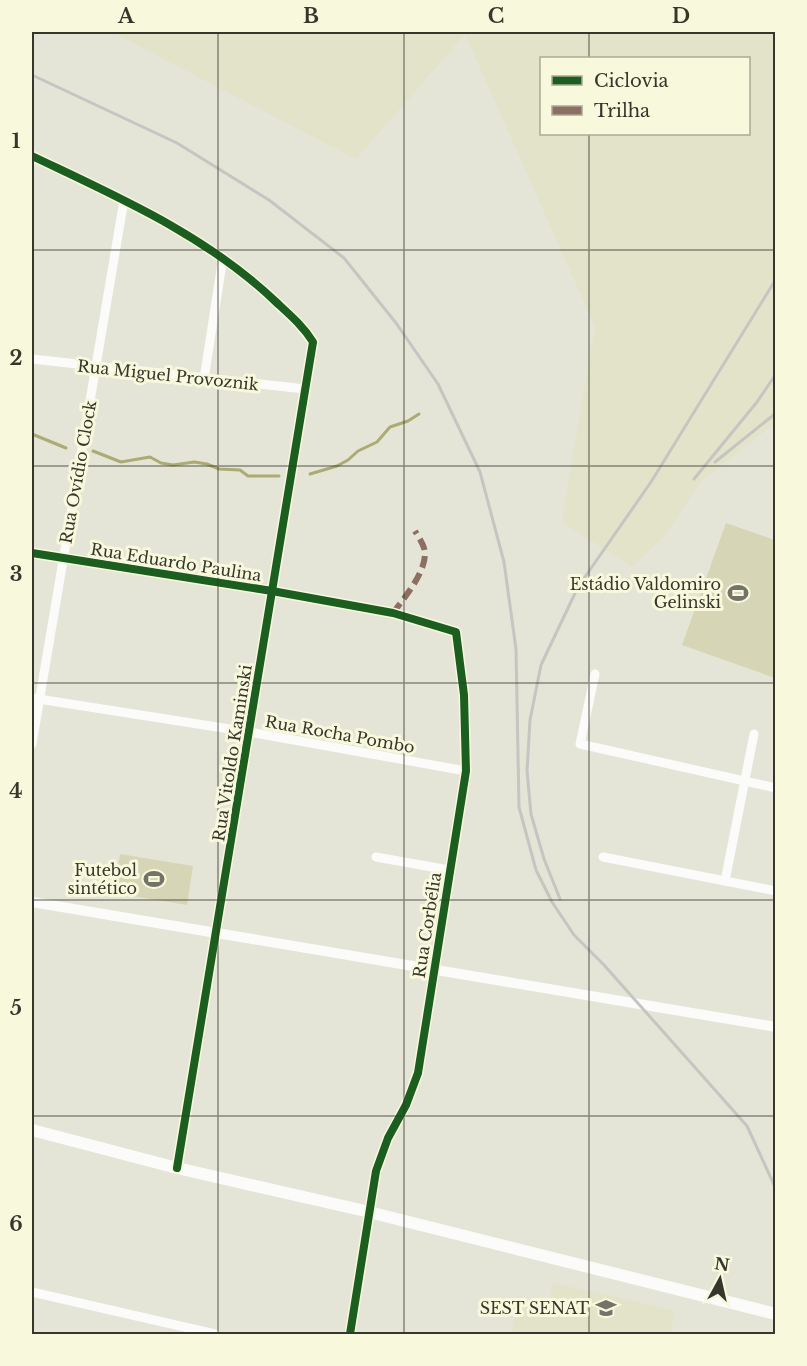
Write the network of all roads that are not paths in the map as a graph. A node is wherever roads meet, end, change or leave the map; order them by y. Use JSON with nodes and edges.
{"nodes":[{"id":1,"x":32,"y":156,"type":"edge"},
{"id":2,"x":124,"y":200,"type":"junction"},
{"id":3,"x":223,"y":257,"type":"junction"},
{"id":4,"x":32,"y":359,"type":"edge"},
{"id":5,"x":96,"y":367,"type":"junction"},
{"id":6,"x":204,"y":379,"type":"junction"},
{"id":7,"x":305,"y":389,"type":"junction"},
{"id":8,"x":32,"y":553,"type":"edge"},
{"id":9,"x":63,"y":558,"type":"junction"},
{"id":10,"x":272,"y":591,"type":"junction"},
{"id":11,"x":456,"y":632,"type":"joint"},
{"id":12,"x":595,"y":674,"type":"dead end"},
{"id":13,"x":35,"y":699,"type":"edge"},
{"id":14,"x":249,"y":732,"type":"junction"},
{"id":15,"x":754,"y":734,"type":"dead end"},
{"id":16,"x":32,"y":744,"type":"edge"},
{"id":17,"x":466,"y":771,"type":"junction"},
{"id":18,"x":745,"y":781,"type":"junction"},
{"id":19,"x":776,"y":788,"type":"edge"},
{"id":20,"x":376,"y":857,"type":"dead end"},
{"id":21,"x":603,"y":857,"type":"dead end"},
{"id":22,"x":449,"y":870,"type":"junction"},
{"id":23,"x":725,"y":881,"type":"junction"},
{"id":24,"x":776,"y":891,"type":"edge"},
{"id":25,"x":32,"y":902,"type":"edge"},
{"id":26,"x":216,"y":932,"type":"junction"},
{"id":27,"x":434,"y":970,"type":"junction"},
{"id":28,"x":776,"y":1027,"type":"edge"},
{"id":29,"x":32,"y":1130,"type":"edge"},
{"id":30,"x":177,"y":1168,"type":"junction"},
{"id":31,"x":369,"y":1213,"type":"junction"},
{"id":32,"x":32,"y":1292,"type":"edge"},
{"id":33,"x":776,"y":1314,"type":"edge"},
{"id":34,"x":215,"y":1335,"type":"edge"},
{"id":35,"x":350,"y":1335,"type":"edge"}],
"edges":[{"from":1,"to":2,"type":"street"},
{"from":2,"to":3,"type":"street"},
{"from":2,"to":5,"type":"street","name":"Rua Ovídio Clock"},
{"from":3,"to":6,"type":"street"},
{"from":3,"to":7,"type":"street","name":"Rua Vitoldo Kaminski"},
{"from":4,"to":5,"type":"street","name":"Rua Miguel Provoznik"},
{"from":5,"to":6,"type":"street","name":"Rua Miguel Provoznik"},
{"from":5,"to":9,"type":"street","name":"Rua Ovídio Clock"},
{"from":6,"to":7,"type":"street","name":"Rua Miguel Provoznik"},
{"from":7,"to":10,"type":"street","name":"Rua Vitoldo Kaminski"},
{"from":8,"to":9,"type":"street","name":"Rua Eduardo Paulina"},
{"from":9,"to":10,"type":"street","name":"Rua Eduardo Paulina"},
{"from":9,"to":13,"type":"street","name":"Rua Ovídio Clock"},
{"from":10,"to":11,"type":"street","name":"Rua Eduardo Paulina"},
{"from":10,"to":14,"type":"street","name":"Rua Vitoldo Kaminski"},
{"from":11,"to":17,"type":"street","name":"Rua Corbélia"},
{"from":12,"to":18,"type":"street"},
{"from":13,"to":14,"type":"street","name":"Rua Rocha Pombo"},
{"from":13,"to":16,"type":"street","name":"Rua Ovídio Clock"},
{"from":14,"to":17,"type":"street","name":"Rua Rocha Pombo"},
{"from":14,"to":26,"type":"street","name":"Rua Vitoldo Kaminski"},
{"from":15,"to":18,"type":"street"},
{"from":17,"to":22,"type":"street","name":"Rua Corbélia"},
{"from":18,"to":19,"type":"street"},
{"from":18,"to":23,"type":"street"},
{"from":20,"to":22,"type":"street"},
{"from":21,"to":23,"type":"street"},
{"from":22,"to":27,"type":"street","name":"Rua Corbélia"},
{"from":23,"to":24,"type":"street"},
{"from":25,"to":26,"type":"street"},
{"from":26,"to":27,"type":"street"},
{"from":26,"to":30,"type":"street","name":"Rua Vitoldo Kaminski"},
{"from":27,"to":28,"type":"street"},
{"from":27,"to":31,"type":"street","name":"Rua Corbélia"},
{"from":29,"to":30,"type":"main road"},
{"from":30,"to":31,"type":"main road"},
{"from":31,"to":33,"type":"main road"},
{"from":31,"to":35,"type":"street","name":"Rua Corbélia"},
{"from":32,"to":34,"type":"street"}]}
